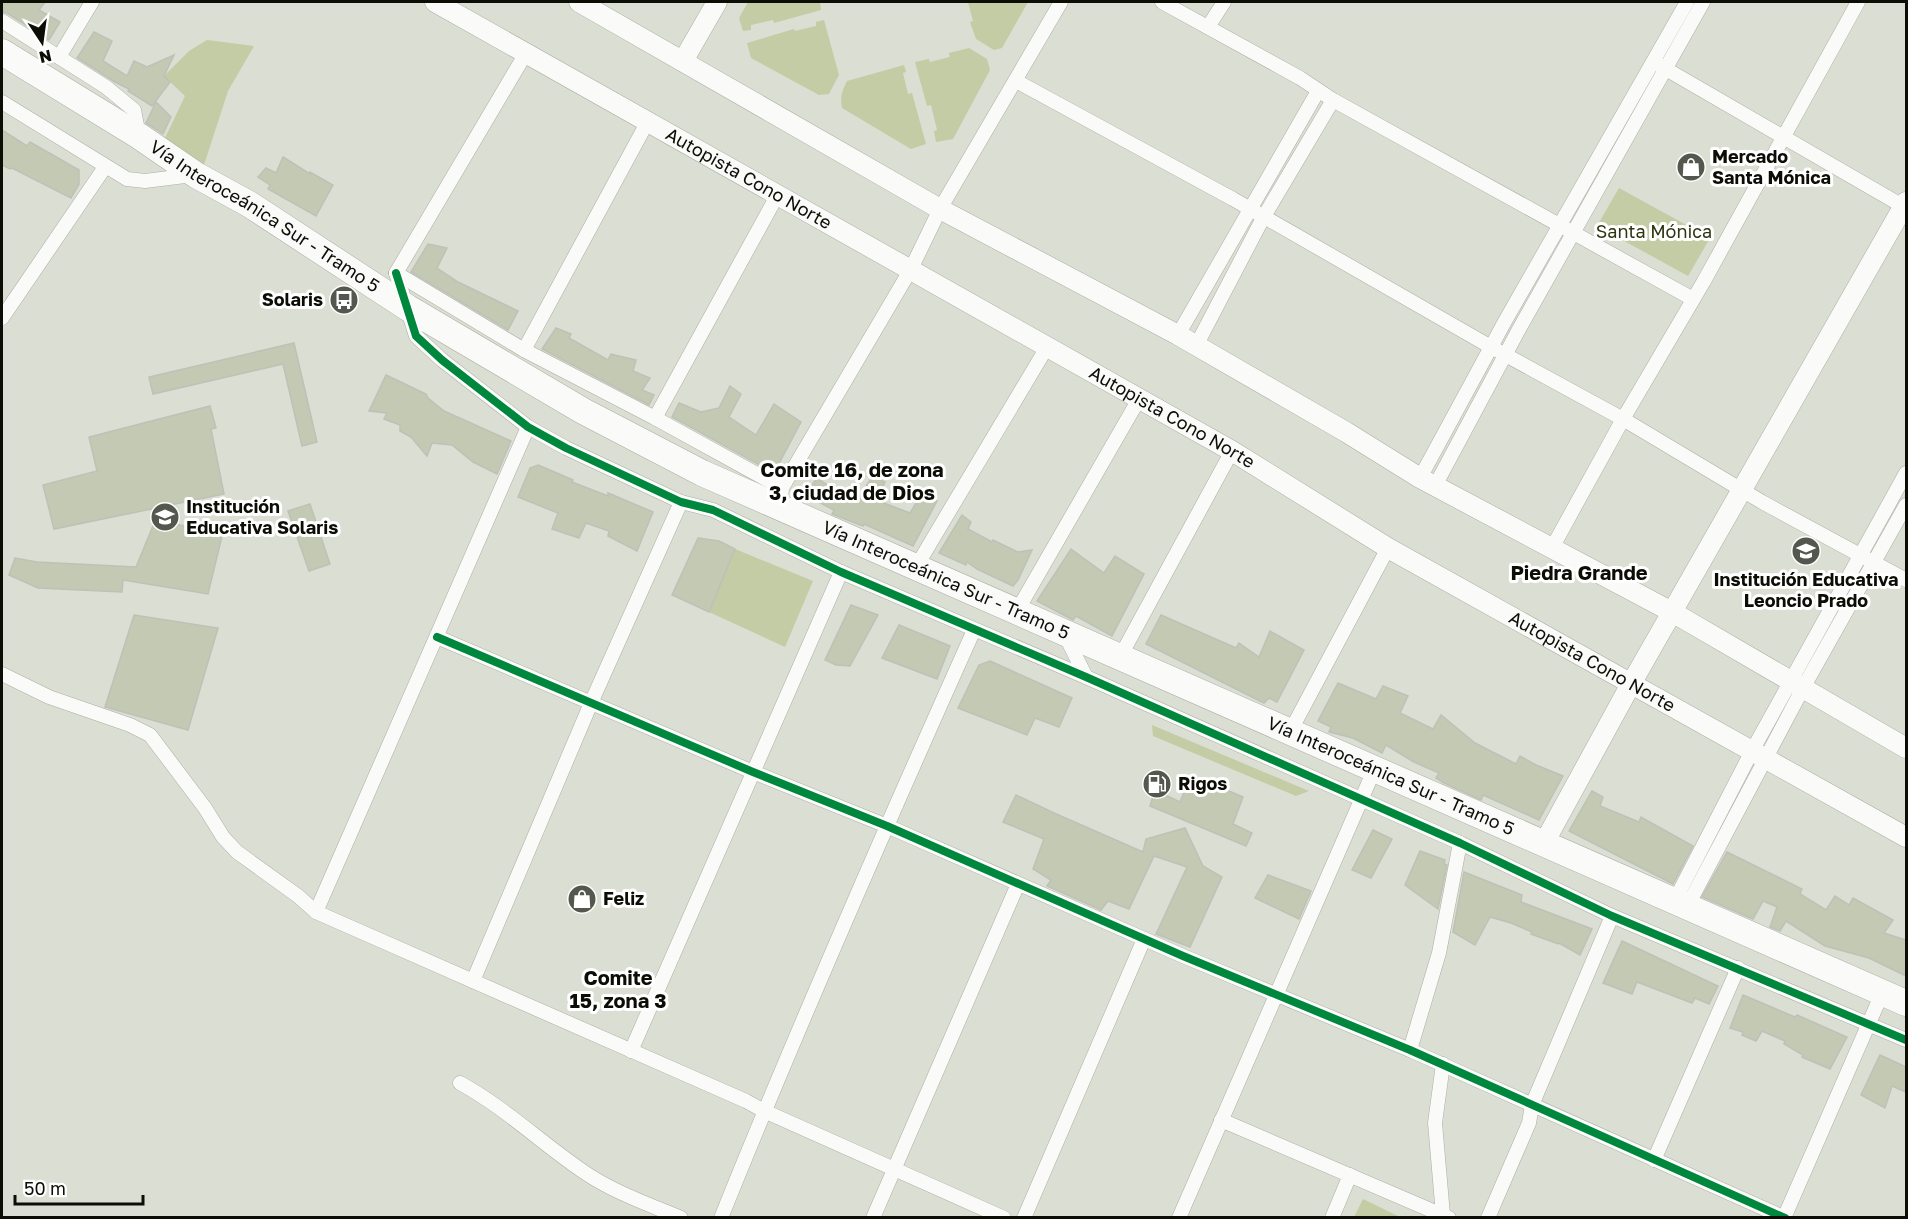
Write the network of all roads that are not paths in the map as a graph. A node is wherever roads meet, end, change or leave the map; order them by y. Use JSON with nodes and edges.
{"nodes":[{"id":1,"x":92,"y":2,"type":"edge"},
{"id":2,"x":435,"y":2,"type":"edge"},
{"id":3,"x":579,"y":2,"type":"edge"},
{"id":4,"x":717,"y":2,"type":"edge"},
{"id":5,"x":1061,"y":2,"type":"edge"},
{"id":6,"x":1162,"y":2,"type":"edge"},
{"id":7,"x":1224,"y":2,"type":"edge"},
{"id":8,"x":1687,"y":2,"type":"edge"},
{"id":9,"x":1704,"y":2,"type":"edge"},
{"id":10,"x":1858,"y":2,"type":"edge"},
{"id":11,"x":2,"y":21,"type":"edge"},
{"id":12,"x":1208,"y":27,"type":"junction"},
{"id":13,"x":2,"y":52,"type":"edge"},
{"id":14,"x":526,"y":53,"type":"junction"},
{"id":15,"x":59,"y":57,"type":"junction"},
{"id":16,"x":683,"y":61,"type":"junction"},
{"id":17,"x":1652,"y":61,"type":"junction"},
{"id":18,"x":1665,"y":69,"type":"junction"},
{"id":19,"x":1016,"y":81,"type":"junction"},
{"id":20,"x":1318,"y":91,"type":"junction"},
{"id":21,"x":1333,"y":100,"type":"junction"},
{"id":22,"x":2,"y":102,"type":"edge"},
{"id":23,"x":648,"y":121,"type":"junction"},
{"id":24,"x":139,"y":136,"type":"junction"},
{"id":25,"x":1783,"y":137,"type":"junction"},
{"id":26,"x":105,"y":167,"type":"junction"},
{"id":27,"x":196,"y":175,"type":"junction"},
{"id":28,"x":778,"y":194,"type":"junction"},
{"id":29,"x":1906,"y":205,"type":"edge"},
{"id":30,"x":940,"y":209,"type":"junction"},
{"id":31,"x":1249,"y":210,"type":"junction"},
{"id":32,"x":1263,"y":218,"type":"junction"},
{"id":33,"x":1560,"y":225,"type":"junction"},
{"id":34,"x":1574,"y":232,"type":"junction"},
{"id":35,"x":911,"y":269,"type":"junction"},
{"id":36,"x":396,"y":273,"type":"junction"},
{"id":37,"x":1693,"y":299,"type":"junction"},
{"id":38,"x":408,"y":308,"type":"junction"},
{"id":39,"x":2,"y":318,"type":"edge"},
{"id":40,"x":1178,"y":335,"type":"junction"},
{"id":41,"x":1196,"y":346,"type":"junction"},
{"id":42,"x":1047,"y":347,"type":"junction"},
{"id":43,"x":1491,"y":347,"type":"junction"},
{"id":44,"x":524,"y":350,"type":"junction"},
{"id":45,"x":1505,"y":354,"type":"junction"},
{"id":46,"x":1139,"y":399,"type":"junction"},
{"id":47,"x":655,"y":418,"type":"junction"},
{"id":48,"x":1623,"y":419,"type":"junction"},
{"id":49,"x":528,"y":427,"type":"junction"},
{"id":50,"x":1232,"y":451,"type":"junction"},
{"id":51,"x":1906,"y":473,"type":"edge"},
{"id":52,"x":1428,"y":482,"type":"junction"},
{"id":53,"x":1742,"y":490,"type":"junction"},
{"id":54,"x":781,"y":498,"type":"junction"},
{"id":55,"x":681,"y":502,"type":"junction"},
{"id":56,"x":1906,"y":505,"type":"edge"},
{"id":57,"x":1388,"y":548,"type":"junction"},
{"id":58,"x":1552,"y":548,"type":"junction"},
{"id":59,"x":1860,"y":554,"type":"junction"},
{"id":60,"x":1874,"y":562,"type":"junction"},
{"id":61,"x":916,"y":567,"type":"junction"},
{"id":62,"x":841,"y":572,"type":"junction"},
{"id":63,"x":1906,"y":580,"type":"edge"},
{"id":64,"x":1017,"y":612,"type":"junction"},
{"id":65,"x":1672,"y":612,"type":"junction"},
{"id":66,"x":974,"y":630,"type":"junction"},
{"id":67,"x":1064,"y":633,"type":"junction"},
{"id":68,"x":437,"y":637,"type":"junction"},
{"id":69,"x":1120,"y":657,"type":"junction"},
{"id":70,"x":2,"y":674,"type":"edge"},
{"id":71,"x":1086,"y":677,"type":"junction"},
{"id":72,"x":1631,"y":684,"type":"junction"},
{"id":73,"x":1797,"y":685,"type":"junction"},
{"id":74,"x":591,"y":703,"type":"junction"},
{"id":75,"x":1290,"y":732,"type":"junction"},
{"id":76,"x":1906,"y":748,"type":"edge"},
{"id":77,"x":1759,"y":755,"type":"junction"},
{"id":78,"x":1375,"y":768,"type":"junction"},
{"id":79,"x":753,"y":772,"type":"junction"},
{"id":80,"x":1361,"y":800,"type":"junction"},
{"id":81,"x":886,"y":826,"type":"junction"},
{"id":82,"x":1906,"y":837,"type":"edge"},
{"id":83,"x":1460,"y":843,"type":"junction"},
{"id":84,"x":1544,"y":843,"type":"junction"},
{"id":85,"x":1018,"y":884,"type":"junction"},
{"id":86,"x":1681,"y":902,"type":"junction"},
{"id":87,"x":316,"y":912,"type":"junction"},
{"id":88,"x":1612,"y":916,"type":"junction"},
{"id":89,"x":1144,"y":939,"type":"junction"},
{"id":90,"x":1738,"y":968,"type":"junction"},
{"id":91,"x":473,"y":981,"type":"junction"},
{"id":92,"x":1883,"y":991,"type":"junction"},
{"id":93,"x":1276,"y":995,"type":"junction"},
{"id":94,"x":1906,"y":1003,"type":"edge"},
{"id":95,"x":1869,"y":1023,"type":"junction"},
{"id":96,"x":1906,"y":1040,"type":"edge"},
{"id":97,"x":1410,"y":1050,"type":"junction"},
{"id":98,"x":631,"y":1051,"type":"junction"},
{"id":99,"x":1443,"y":1065,"type":"junction"},
{"id":100,"x":460,"y":1083,"type":"dead end"},
{"id":101,"x":1532,"y":1105,"type":"junction"},
{"id":102,"x":764,"y":1111,"type":"junction"},
{"id":103,"x":1221,"y":1120,"type":"junction"},
{"id":104,"x":1654,"y":1160,"type":"junction"},
{"id":105,"x":893,"y":1170,"type":"junction"},
{"id":106,"x":1350,"y":1175,"type":"junction"},
{"id":107,"x":1446,"y":1216,"type":"edge"},
{"id":108,"x":681,"y":1218,"type":"edge"},
{"id":109,"x":722,"y":1218,"type":"edge"},
{"id":110,"x":873,"y":1218,"type":"edge"},
{"id":111,"x":1004,"y":1218,"type":"edge"},
{"id":112,"x":1024,"y":1218,"type":"edge"},
{"id":113,"x":1179,"y":1218,"type":"edge"},
{"id":114,"x":1332,"y":1218,"type":"edge"},
{"id":115,"x":1488,"y":1218,"type":"edge"},
{"id":116,"x":1784,"y":1218,"type":"edge"}],
"edges":[{"from":1,"to":15,"type":"street"},
{"from":2,"to":14,"type":"main road","name":"Autopista Cono Norte"},
{"from":3,"to":16,"type":"main road"},
{"from":4,"to":16,"type":"main road"},
{"from":5,"to":19,"type":"street"},
{"from":6,"to":12,"type":"street"},
{"from":7,"to":12,"type":"street"},
{"from":8,"to":17,"type":"street"},
{"from":9,"to":18,"type":"street"},
{"from":10,"to":25,"type":"street"},
{"from":11,"to":15,"type":"street"},
{"from":12,"to":20,"type":"street"},
{"from":13,"to":24,"type":"highway","name":"Vía Interoceánica Sur - Tramo 5"},
{"from":14,"to":23,"type":"main road","name":"Autopista Cono Norte"},
{"from":14,"to":36,"type":"street"},
{"from":15,"to":24,"type":"street"},
{"from":16,"to":30,"type":"main road"},
{"from":17,"to":18,"type":"street"},
{"from":17,"to":33,"type":"street"},
{"from":18,"to":25,"type":"street"},
{"from":18,"to":34,"type":"street"},
{"from":19,"to":30,"type":"street"},
{"from":19,"to":31,"type":"street"},
{"from":20,"to":21,"type":"street"},
{"from":20,"to":31,"type":"street"},
{"from":21,"to":32,"type":"street"},
{"from":21,"to":33,"type":"street"},
{"from":22,"to":26,"type":"street"},
{"from":23,"to":28,"type":"main road","name":"Autopista Cono Norte"},
{"from":23,"to":44,"type":"street"},
{"from":24,"to":27,"type":"highway","name":"Vía Interoceánica Sur - Tramo 5"},
{"from":25,"to":29,"type":"street"},
{"from":25,"to":37,"type":"street"},
{"from":26,"to":27,"type":"street"},
{"from":26,"to":39,"type":"street"},
{"from":27,"to":38,"type":"highway","name":"Vía Interoceánica Sur - Tramo 5"},
{"from":28,"to":35,"type":"main road","name":"Autopista Cono Norte"},
{"from":28,"to":47,"type":"street"},
{"from":29,"to":53,"type":"main road"},
{"from":30,"to":35,"type":"street"},
{"from":30,"to":40,"type":"main road"},
{"from":31,"to":32,"type":"street"},
{"from":31,"to":40,"type":"street"},
{"from":32,"to":41,"type":"street"},
{"from":32,"to":43,"type":"street"},
{"from":33,"to":34,"type":"street"},
{"from":33,"to":43,"type":"street"},
{"from":34,"to":37,"type":"street"},
{"from":34,"to":45,"type":"street"},
{"from":35,"to":42,"type":"main road","name":"Autopista Cono Norte"},
{"from":35,"to":54,"type":"street"},
{"from":36,"to":38,"type":"street"},
{"from":36,"to":44,"type":"street"},
{"from":37,"to":48,"type":"street"},
{"from":38,"to":49,"type":"street"},
{"from":38,"to":54,"type":"highway","name":"Vía Interoceánica Sur - Tramo 5"},
{"from":40,"to":41,"type":"main road"},
{"from":41,"to":52,"type":"main road"},
{"from":42,"to":46,"type":"main road","name":"Autopista Cono Norte"},
{"from":42,"to":61,"type":"street"},
{"from":43,"to":45,"type":"street"},
{"from":43,"to":52,"type":"street"},
{"from":44,"to":47,"type":"street"},
{"from":45,"to":48,"type":"street"},
{"from":45,"to":52,"type":"street"},
{"from":46,"to":50,"type":"main road","name":"Autopista Cono Norte"},
{"from":46,"to":64,"type":"street"},
{"from":47,"to":54,"type":"street"},
{"from":48,"to":53,"type":"street"},
{"from":48,"to":58,"type":"street"},
{"from":49,"to":55,"type":"street"},
{"from":49,"to":68,"type":"street"},
{"from":50,"to":57,"type":"main road","name":"Autopista Cono Norte"},
{"from":50,"to":69,"type":"street"},
{"from":51,"to":59,"type":"street"},
{"from":52,"to":58,"type":"main road"},
{"from":53,"to":59,"type":"street"},
{"from":53,"to":65,"type":"main road"},
{"from":54,"to":61,"type":"highway","name":"Vía Interoceánica Sur - Tramo 5"},
{"from":55,"to":62,"type":"street"},
{"from":55,"to":74,"type":"street"},
{"from":56,"to":60,"type":"street"},
{"from":57,"to":72,"type":"main road","name":"Autopista Cono Norte"},
{"from":57,"to":75,"type":"street"},
{"from":58,"to":65,"type":"main road"},
{"from":59,"to":60,"type":"street"},
{"from":59,"to":73,"type":"street"},
{"from":60,"to":63,"type":"street"},
{"from":60,"to":73,"type":"street"},
{"from":61,"to":64,"type":"highway","name":"Vía Interoceánica Sur - Tramo 5"},
{"from":62,"to":66,"type":"street"},
{"from":62,"to":79,"type":"street"},
{"from":64,"to":67,"type":"highway","name":"Vía Interoceánica Sur - Tramo 5"},
{"from":65,"to":72,"type":"main road"},
{"from":65,"to":73,"type":"main road"},
{"from":66,"to":71,"type":"street"},
{"from":66,"to":81,"type":"street"},
{"from":67,"to":69,"type":"highway","name":"Vía Interoceánica Sur - Tramo 5"},
{"from":67,"to":71,"type":"street"},
{"from":68,"to":74,"type":"street"},
{"from":68,"to":87,"type":"street"},
{"from":69,"to":75,"type":"highway","name":"Vía Interoceánica Sur - Tramo 5"},
{"from":70,"to":87,"type":"street"},
{"from":71,"to":80,"type":"street"},
{"from":72,"to":77,"type":"main road","name":"Autopista Cono Norte"},
{"from":72,"to":84,"type":"main road"},
{"from":73,"to":76,"type":"main road"},
{"from":73,"to":77,"type":"street"},
{"from":74,"to":79,"type":"street"},
{"from":74,"to":91,"type":"street"},
{"from":75,"to":78,"type":"highway","name":"Vía Interoceánica Sur - Tramo 5"},
{"from":77,"to":82,"type":"main road","name":"Autopista Cono Norte"},
{"from":77,"to":86,"type":"street"},
{"from":78,"to":80,"type":"street"},
{"from":78,"to":84,"type":"highway","name":"Vía Interoceánica Sur - Tramo 5"},
{"from":79,"to":81,"type":"street"},
{"from":79,"to":98,"type":"street"},
{"from":80,"to":83,"type":"street"},
{"from":80,"to":93,"type":"street"},
{"from":81,"to":85,"type":"street"},
{"from":81,"to":102,"type":"street"},
{"from":83,"to":88,"type":"street"},
{"from":83,"to":97,"type":"street"},
{"from":84,"to":86,"type":"highway","name":"Vía Interoceánica Sur - Tramo 5"},
{"from":85,"to":89,"type":"street"},
{"from":85,"to":105,"type":"street"},
{"from":86,"to":92,"type":"highway","name":"Vía Interoceánica Sur - Tramo 5"},
{"from":87,"to":91,"type":"street"},
{"from":88,"to":90,"type":"street"},
{"from":88,"to":101,"type":"street"},
{"from":89,"to":93,"type":"street"},
{"from":89,"to":112,"type":"street"},
{"from":90,"to":95,"type":"street"},
{"from":90,"to":104,"type":"street"},
{"from":91,"to":98,"type":"street"},
{"from":92,"to":94,"type":"highway","name":"Vía Interoceánica Sur - Tramo 5"},
{"from":92,"to":95,"type":"street"},
{"from":93,"to":97,"type":"street"},
{"from":93,"to":103,"type":"street"},
{"from":95,"to":96,"type":"street"},
{"from":95,"to":116,"type":"street"},
{"from":97,"to":99,"type":"street"},
{"from":98,"to":102,"type":"street"},
{"from":99,"to":101,"type":"street"},
{"from":99,"to":107,"type":"street"},
{"from":100,"to":108,"type":"street"},
{"from":101,"to":104,"type":"street"},
{"from":101,"to":115,"type":"street"},
{"from":102,"to":105,"type":"street"},
{"from":102,"to":109,"type":"street"},
{"from":103,"to":106,"type":"street"},
{"from":103,"to":113,"type":"street"},
{"from":104,"to":116,"type":"street"},
{"from":105,"to":110,"type":"street"},
{"from":105,"to":111,"type":"street"},
{"from":106,"to":107,"type":"street"},
{"from":106,"to":114,"type":"street"}]}
